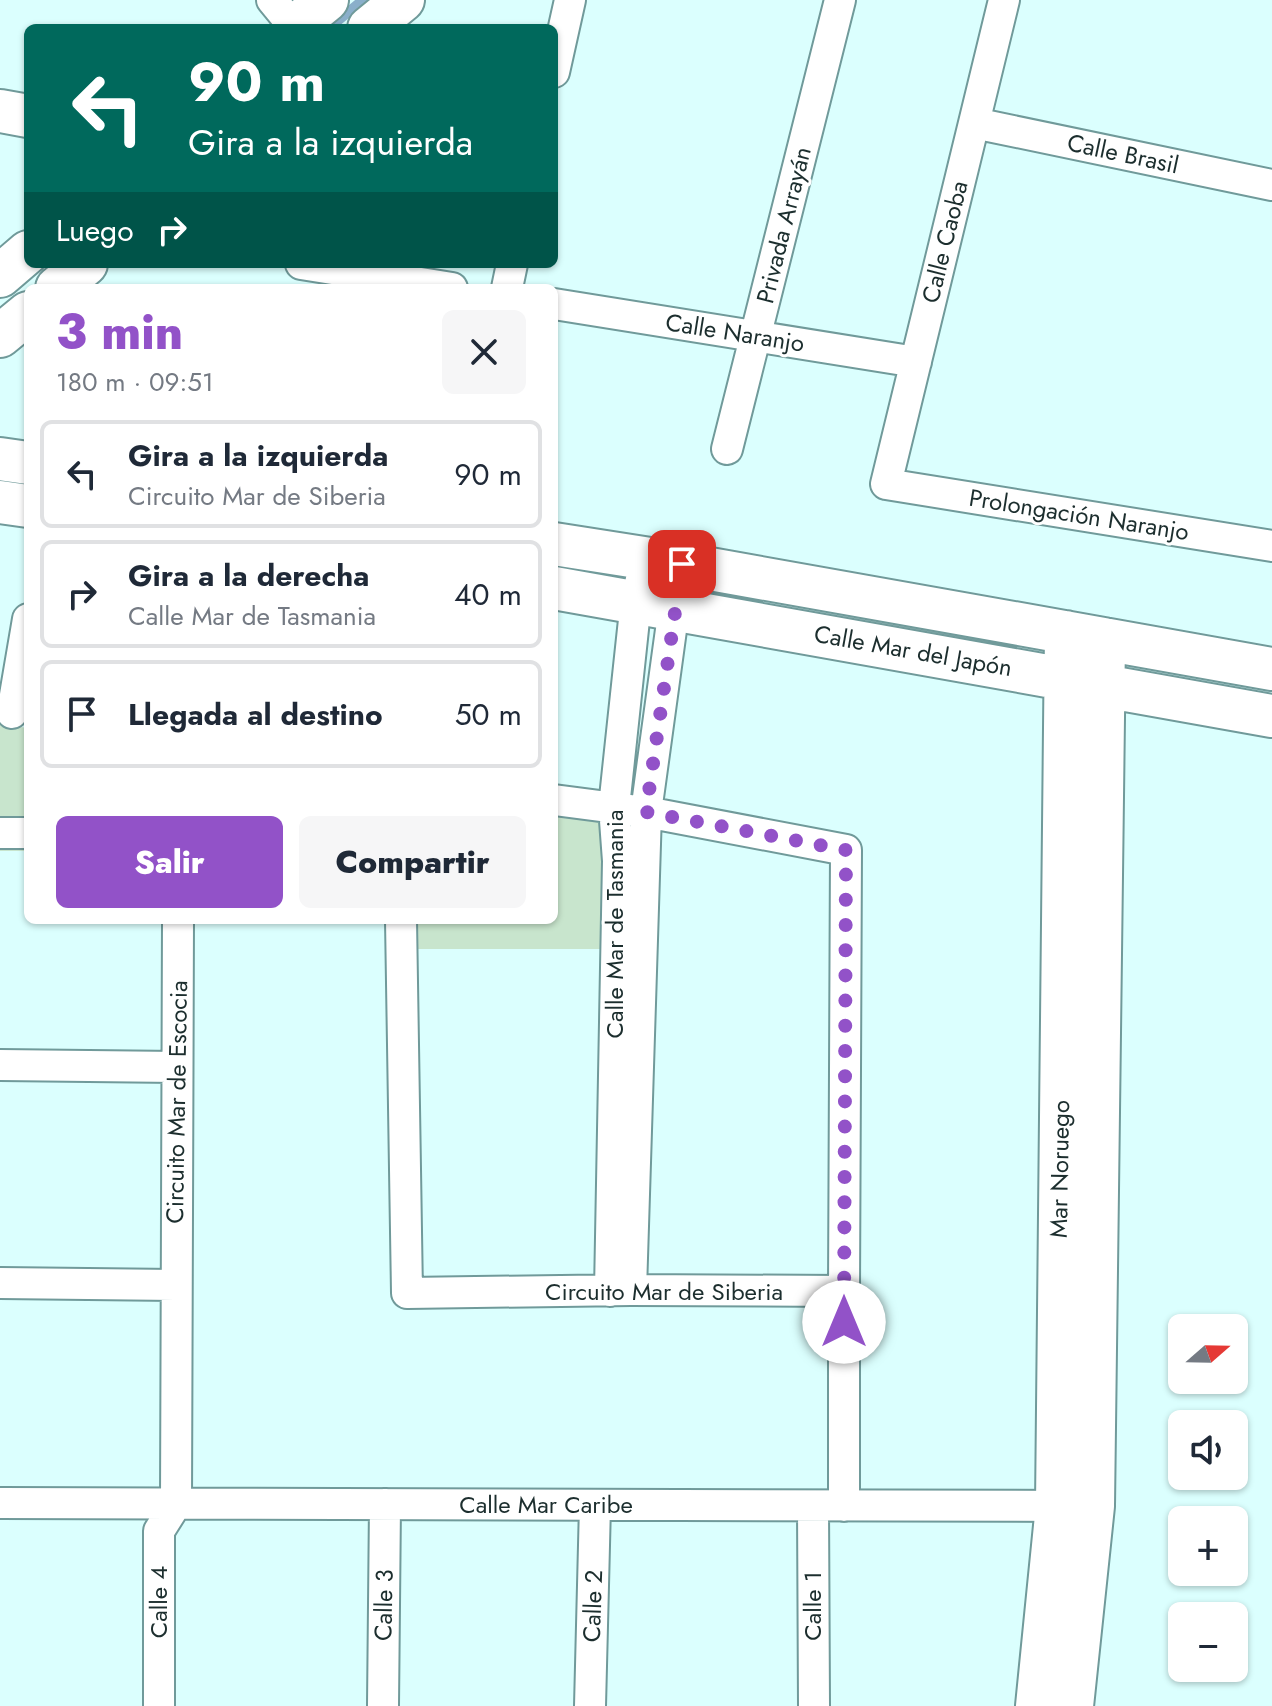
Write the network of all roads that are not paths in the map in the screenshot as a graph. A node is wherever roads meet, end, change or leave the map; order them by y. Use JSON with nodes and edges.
{"nodes":[{"id":1,"x":272,"y":0,"type":"edge"},
{"id":2,"x":327,"y":0,"type":"edge"},
{"id":3,"x":403,"y":0,"type":"edge"},
{"id":4,"x":570,"y":0,"type":"edge"},
{"id":5,"x":840,"y":0,"type":"edge"},
{"id":6,"x":1004,"y":0,"type":"edge"},
{"id":7,"x":291,"y":24,"type":"edge"},
{"id":8,"x":299,"y":24,"type":"edge"},
{"id":9,"x":374,"y":24,"type":"edge"},
{"id":10,"x":558,"y":54,"type":"edge"},
{"id":11,"x":0,"y":111,"type":"edge"},
{"id":12,"x":24,"y":115,"type":"edge"},
{"id":13,"x":974,"y":123,"type":"junction"},
{"id":14,"x":1272,"y":185,"type":"edge"},
{"id":15,"x":24,"y":255,"type":"edge"},
{"id":16,"x":81,"y":268,"type":"edge"},
{"id":17,"x":326,"y":268,"type":"edge"},
{"id":18,"x":0,"y":276,"type":"edge"},
{"id":19,"x":62,"y":284,"type":"edge"},
{"id":20,"x":427,"y":284,"type":"edge"},
{"id":21,"x":558,"y":305,"type":"edge"},
{"id":22,"x":24,"y":316,"type":"edge"},
{"id":23,"x":0,"y":336,"type":"edge"},
{"id":24,"x":756,"y":336,"type":"junction"},
{"id":25,"x":916,"y":362,"type":"junction"},
{"id":26,"x":727,"y":449,"type":"dead end"},
{"id":27,"x":12,"y":461,"type":"edge"},
{"id":28,"x":886,"y":484,"type":"joint"},
{"id":29,"x":8,"y":507,"type":"edge"},
{"id":30,"x":558,"y":545,"type":"edge"},
{"id":31,"x":1272,"y":546,"type":"edge"},
{"id":32,"x":664,"y":561,"type":"junction"},
{"id":33,"x":558,"y":589,"type":"edge"},
{"id":34,"x":655,"y":604,"type":"junction"},
{"id":35,"x":1085,"y":635,"type":"junction"},
{"id":36,"x":24,"y":644,"type":"edge"},
{"id":37,"x":1272,"y":669,"type":"edge"},
{"id":38,"x":1085,"y":682,"type":"junction"},
{"id":39,"x":13,"y":713,"type":"edge"},
{"id":40,"x":1272,"y":716,"type":"edge"},
{"id":41,"x":558,"y":800,"type":"edge"},
{"id":42,"x":614,"y":807,"type":"junction"},
{"id":43,"x":646,"y":812,"type":"junction"},
{"id":44,"x":0,"y":833,"type":"edge"},
{"id":45,"x":24,"y":833,"type":"edge"},
{"id":46,"x":178,"y":924,"type":"edge"},
{"id":47,"x":401,"y":924,"type":"edge"},
{"id":48,"x":0,"y":1065,"type":"edge"},
{"id":49,"x":177,"y":1067,"type":"junction"},
{"id":50,"x":0,"y":1283,"type":"edge"},
{"id":51,"x":175,"y":1285,"type":"junction"},
{"id":52,"x":621,"y":1291,"type":"junction"},
{"id":53,"x":844,"y":1291,"type":"junction"},
{"id":54,"x":0,"y":1503,"type":"edge"},
{"id":55,"x":176,"y":1504,"type":"junction"},
{"id":56,"x":385,"y":1504,"type":"junction"},
{"id":57,"x":595,"y":1505,"type":"junction"},
{"id":58,"x":813,"y":1506,"type":"junction"},
{"id":59,"x":844,"y":1506,"type":"junction"},
{"id":60,"x":1075,"y":1506,"type":"junction"},
{"id":61,"x":159,"y":1706,"type":"edge"},
{"id":62,"x":383,"y":1706,"type":"edge"},
{"id":63,"x":590,"y":1706,"type":"edge"},
{"id":64,"x":814,"y":1706,"type":"edge"},
{"id":65,"x":1037,"y":1706,"type":"edge"},
{"id":66,"x":1072,"y":1706,"type":"edge"}],
"edges":[{"from":1,"to":7,"type":"street"},
{"from":2,"to":8,"type":"street"},
{"from":3,"to":9,"type":"street"},
{"from":4,"to":10,"type":"street"},
{"from":5,"to":24,"type":"street","name":"Privada Arrayán"},
{"from":6,"to":13,"type":"street","name":"Calle Caoba"},
{"from":11,"to":12,"type":"street"},
{"from":13,"to":14,"type":"street","name":"Calle Brasil"},
{"from":13,"to":25,"type":"street","name":"Calle Caoba"},
{"from":15,"to":18,"type":"street"},
{"from":16,"to":19,"type":"street"},
{"from":17,"to":20,"type":"street"},
{"from":21,"to":24,"type":"street","name":"Calle Naranjo"},
{"from":22,"to":23,"type":"street"},
{"from":24,"to":25,"type":"street","name":"Calle Naranjo"},
{"from":24,"to":26,"type":"street","name":"Privada Arrayán"},
{"from":25,"to":28,"type":"street","name":"Calle Caoba"},
{"from":27,"to":29,"type":"street"},
{"from":28,"to":31,"type":"street","name":"Prolongación Naranjo"},
{"from":30,"to":32,"type":"street","name":"Calle Mar del Japón"},
{"from":32,"to":34,"type":"street","name":"Calle Mar de Tasmania"},
{"from":32,"to":35,"type":"street","name":"Calle Mar del Japón"},
{"from":33,"to":34,"type":"street","name":"Calle Mar del Japón"},
{"from":34,"to":38,"type":"street","name":"Calle Mar del Japón"},
{"from":34,"to":42,"type":"street","name":"Calle Mar de Tasmania"},
{"from":34,"to":43,"type":"street","name":"Calle Mar de Tasmania"},
{"from":35,"to":37,"type":"street","name":"Calle Mar del Japón"},
{"from":35,"to":38,"type":"street","name":"Mar Noruego"},
{"from":36,"to":39,"type":"street"},
{"from":38,"to":40,"type":"street","name":"Calle Mar del Japón"},
{"from":38,"to":60,"type":"street","name":"Mar Noruego"},
{"from":41,"to":42,"type":"street"},
{"from":42,"to":43,"type":"street"},
{"from":42,"to":52,"type":"street","name":"Calle Mar de Tasmania"},
{"from":43,"to":52,"type":"street","name":"Calle Mar de Tasmania"},
{"from":43,"to":53,"type":"street"},
{"from":44,"to":45,"type":"street"},
{"from":46,"to":49,"type":"street","name":"Circuito Mar de Escocia"},
{"from":47,"to":52,"type":"street","name":"Circuito Mar de Siberia"},
{"from":48,"to":49,"type":"street"},
{"from":49,"to":51,"type":"street","name":"Circuito Mar de Escocia"},
{"from":50,"to":51,"type":"street"},
{"from":51,"to":55,"type":"street","name":"Circuito Mar de Escocia"},
{"from":52,"to":53,"type":"street","name":"Circuito Mar de Siberia"},
{"from":53,"to":59,"type":"street"},
{"from":54,"to":55,"type":"street","name":"Calle Mar Caribe"},
{"from":55,"to":56,"type":"street","name":"Calle Mar Caribe"},
{"from":55,"to":61,"type":"street","name":"Calle 4"},
{"from":56,"to":57,"type":"street","name":"Calle Mar Caribe"},
{"from":56,"to":62,"type":"street","name":"Calle 3"},
{"from":57,"to":58,"type":"street","name":"Calle Mar Caribe"},
{"from":57,"to":63,"type":"street","name":"Calle 2"},
{"from":58,"to":59,"type":"street","name":"Calle Mar Caribe"},
{"from":58,"to":64,"type":"street","name":"Calle 1"},
{"from":59,"to":60,"type":"street","name":"Calle Mar Caribe"},
{"from":60,"to":65,"type":"street","name":"Mar Noruego"},
{"from":60,"to":66,"type":"street","name":"Mar Noruego"}]}
